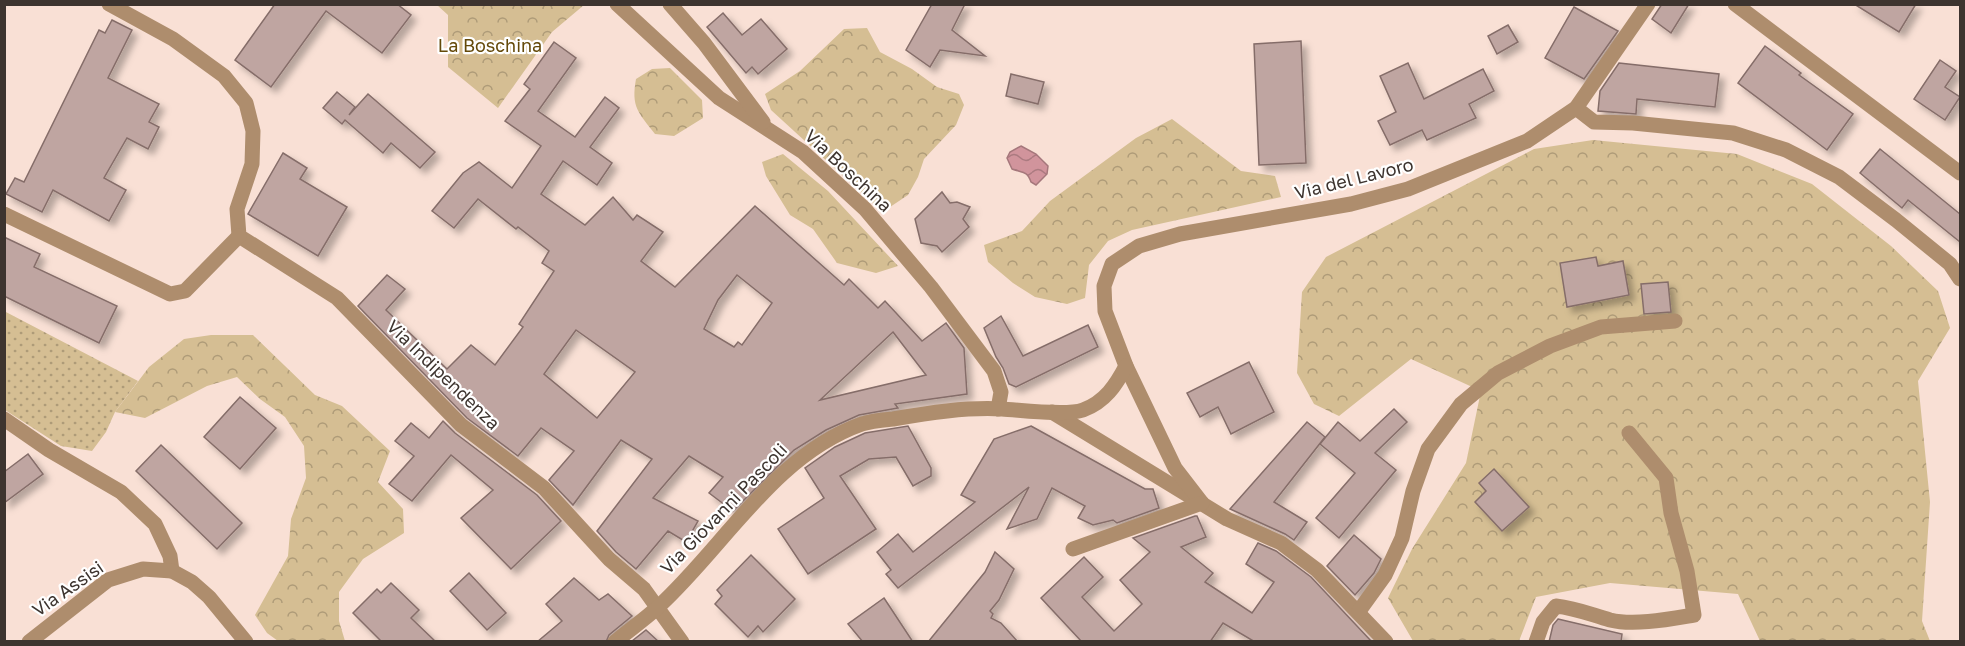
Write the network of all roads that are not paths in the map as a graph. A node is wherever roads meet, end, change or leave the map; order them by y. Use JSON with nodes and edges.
{"nodes":[{"id":1,"x":109,"y":4,"type":"edge"},
{"id":2,"x":617,"y":4,"type":"edge"},
{"id":3,"x":670,"y":4,"type":"edge"},
{"id":4,"x":1648,"y":4,"type":"edge"},
{"id":5,"x":1735,"y":4,"type":"edge"},
{"id":6,"x":1576,"y":108,"type":"junction"},
{"id":7,"x":770,"y":130,"type":"junction"},
{"id":8,"x":1960,"y":173,"type":"edge"},
{"id":9,"x":4,"y":214,"type":"edge"},
{"id":10,"x":240,"y":236,"type":"junction"},
{"id":11,"x":1960,"y":279,"type":"edge"},
{"id":12,"x":1675,"y":321,"type":"dead end"},
{"id":13,"x":1126,"y":366,"type":"junction"},
{"id":14,"x":998,"y":409,"type":"junction"},
{"id":15,"x":1052,"y":412,"type":"junction"},
{"id":16,"x":4,"y":419,"type":"edge"},
{"id":17,"x":1629,"y":433,"type":"dead end"},
{"id":18,"x":1202,"y":503,"type":"junction"},
{"id":19,"x":1072,"y":549,"type":"dead end"},
{"id":20,"x":172,"y":571,"type":"junction"},
{"id":21,"x":658,"y":607,"type":"junction"},
{"id":22,"x":1359,"y":611,"type":"junction"},
{"id":23,"x":29,"y":642,"type":"edge"},
{"id":24,"x":246,"y":642,"type":"edge"},
{"id":25,"x":615,"y":642,"type":"edge"},
{"id":26,"x":682,"y":642,"type":"edge"},
{"id":27,"x":1386,"y":642,"type":"edge"},
{"id":28,"x":1536,"y":642,"type":"edge"}],
"edges":[{"from":1,"to":10,"type":"street"},
{"from":2,"to":7,"type":"street","name":"Via Boschina"},
{"from":3,"to":7,"type":"street"},
{"from":4,"to":6,"type":"street","name":"Via del Lavoro"},
{"from":5,"to":8,"type":"street"},
{"from":6,"to":11,"type":"street"},
{"from":6,"to":13,"type":"street","name":"Via del Lavoro"},
{"from":7,"to":14,"type":"street","name":"Via Boschina"},
{"from":9,"to":10,"type":"street"},
{"from":10,"to":21,"type":"street","name":"Via Indipendenza"},
{"from":12,"to":22,"type":"street"},
{"from":13,"to":15,"type":"street","name":"Via Giovanni Pascoli"},
{"from":13,"to":18,"type":"street","name":"Via del Lavoro"},
{"from":14,"to":15,"type":"street","name":"Via Giovanni Pascoli"},
{"from":14,"to":21,"type":"street","name":"Via Giovanni Pascoli"},
{"from":15,"to":18,"type":"street"},
{"from":16,"to":20,"type":"street"},
{"from":17,"to":28,"type":"street"},
{"from":18,"to":19,"type":"street"},
{"from":18,"to":22,"type":"street"},
{"from":20,"to":23,"type":"street","name":"Via Assisi"},
{"from":20,"to":24,"type":"street","name":"Via Assisi"},
{"from":21,"to":25,"type":"street","name":"Via Giovanni Pascoli"},
{"from":21,"to":26,"type":"street","name":"Via Indipendenza"},
{"from":22,"to":27,"type":"street"}]}
